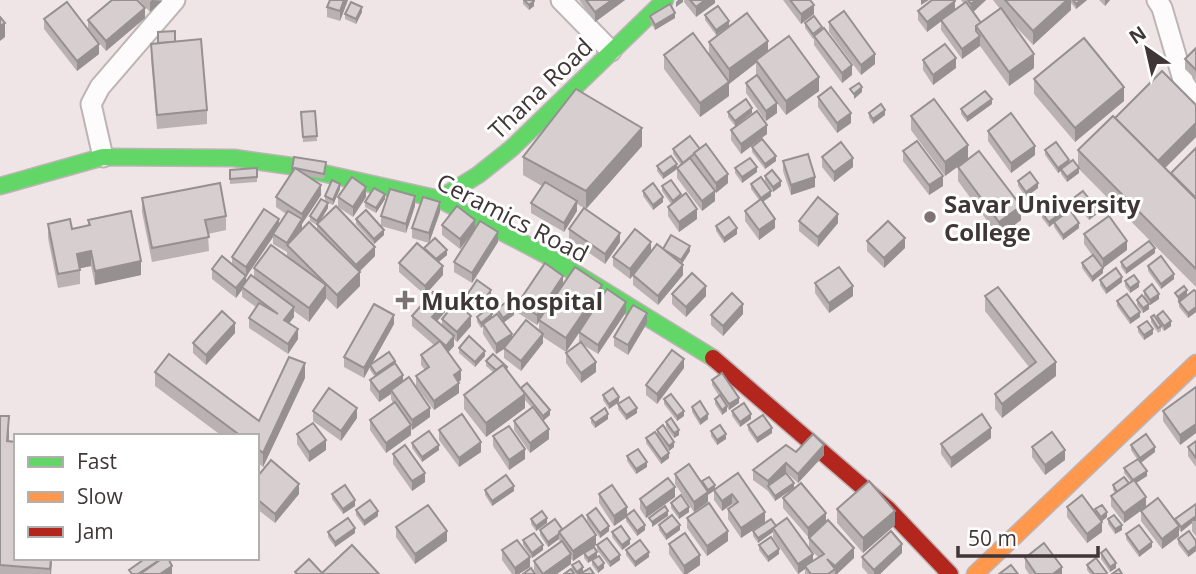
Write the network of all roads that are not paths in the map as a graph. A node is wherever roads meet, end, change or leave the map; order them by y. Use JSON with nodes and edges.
{"nodes":[{"id":1,"x":174,"y":0,"type":"edge"},
{"id":2,"x":561,"y":0,"type":"edge"},
{"id":3,"x":665,"y":0,"type":"edge"},
{"id":4,"x":1157,"y":0,"type":"edge"},
{"id":5,"x":611,"y":51,"type":"junction"},
{"id":6,"x":1196,"y":101,"type":"edge"},
{"id":7,"x":103,"y":156,"type":"junction"},
{"id":8,"x":0,"y":186,"type":"edge"},
{"id":9,"x":439,"y":199,"type":"junction"},
{"id":10,"x":1196,"y":363,"type":"edge"},
{"id":11,"x":950,"y":574,"type":"edge"},
{"id":12,"x":975,"y":574,"type":"edge"}],
"edges":[{"from":1,"to":7,"type":"street"},
{"from":2,"to":5,"type":"street"},
{"from":3,"to":5,"type":"street","name":"Thana Road"},
{"from":4,"to":6,"type":"street"},
{"from":5,"to":9,"type":"street","name":"Thana Road"},
{"from":7,"to":8,"type":"street","name":"Ceramics Road"},
{"from":7,"to":9,"type":"street","name":"Ceramics Road"},
{"from":9,"to":11,"type":"street","name":"Ceramics Road"},
{"from":10,"to":12,"type":"street"}]}
